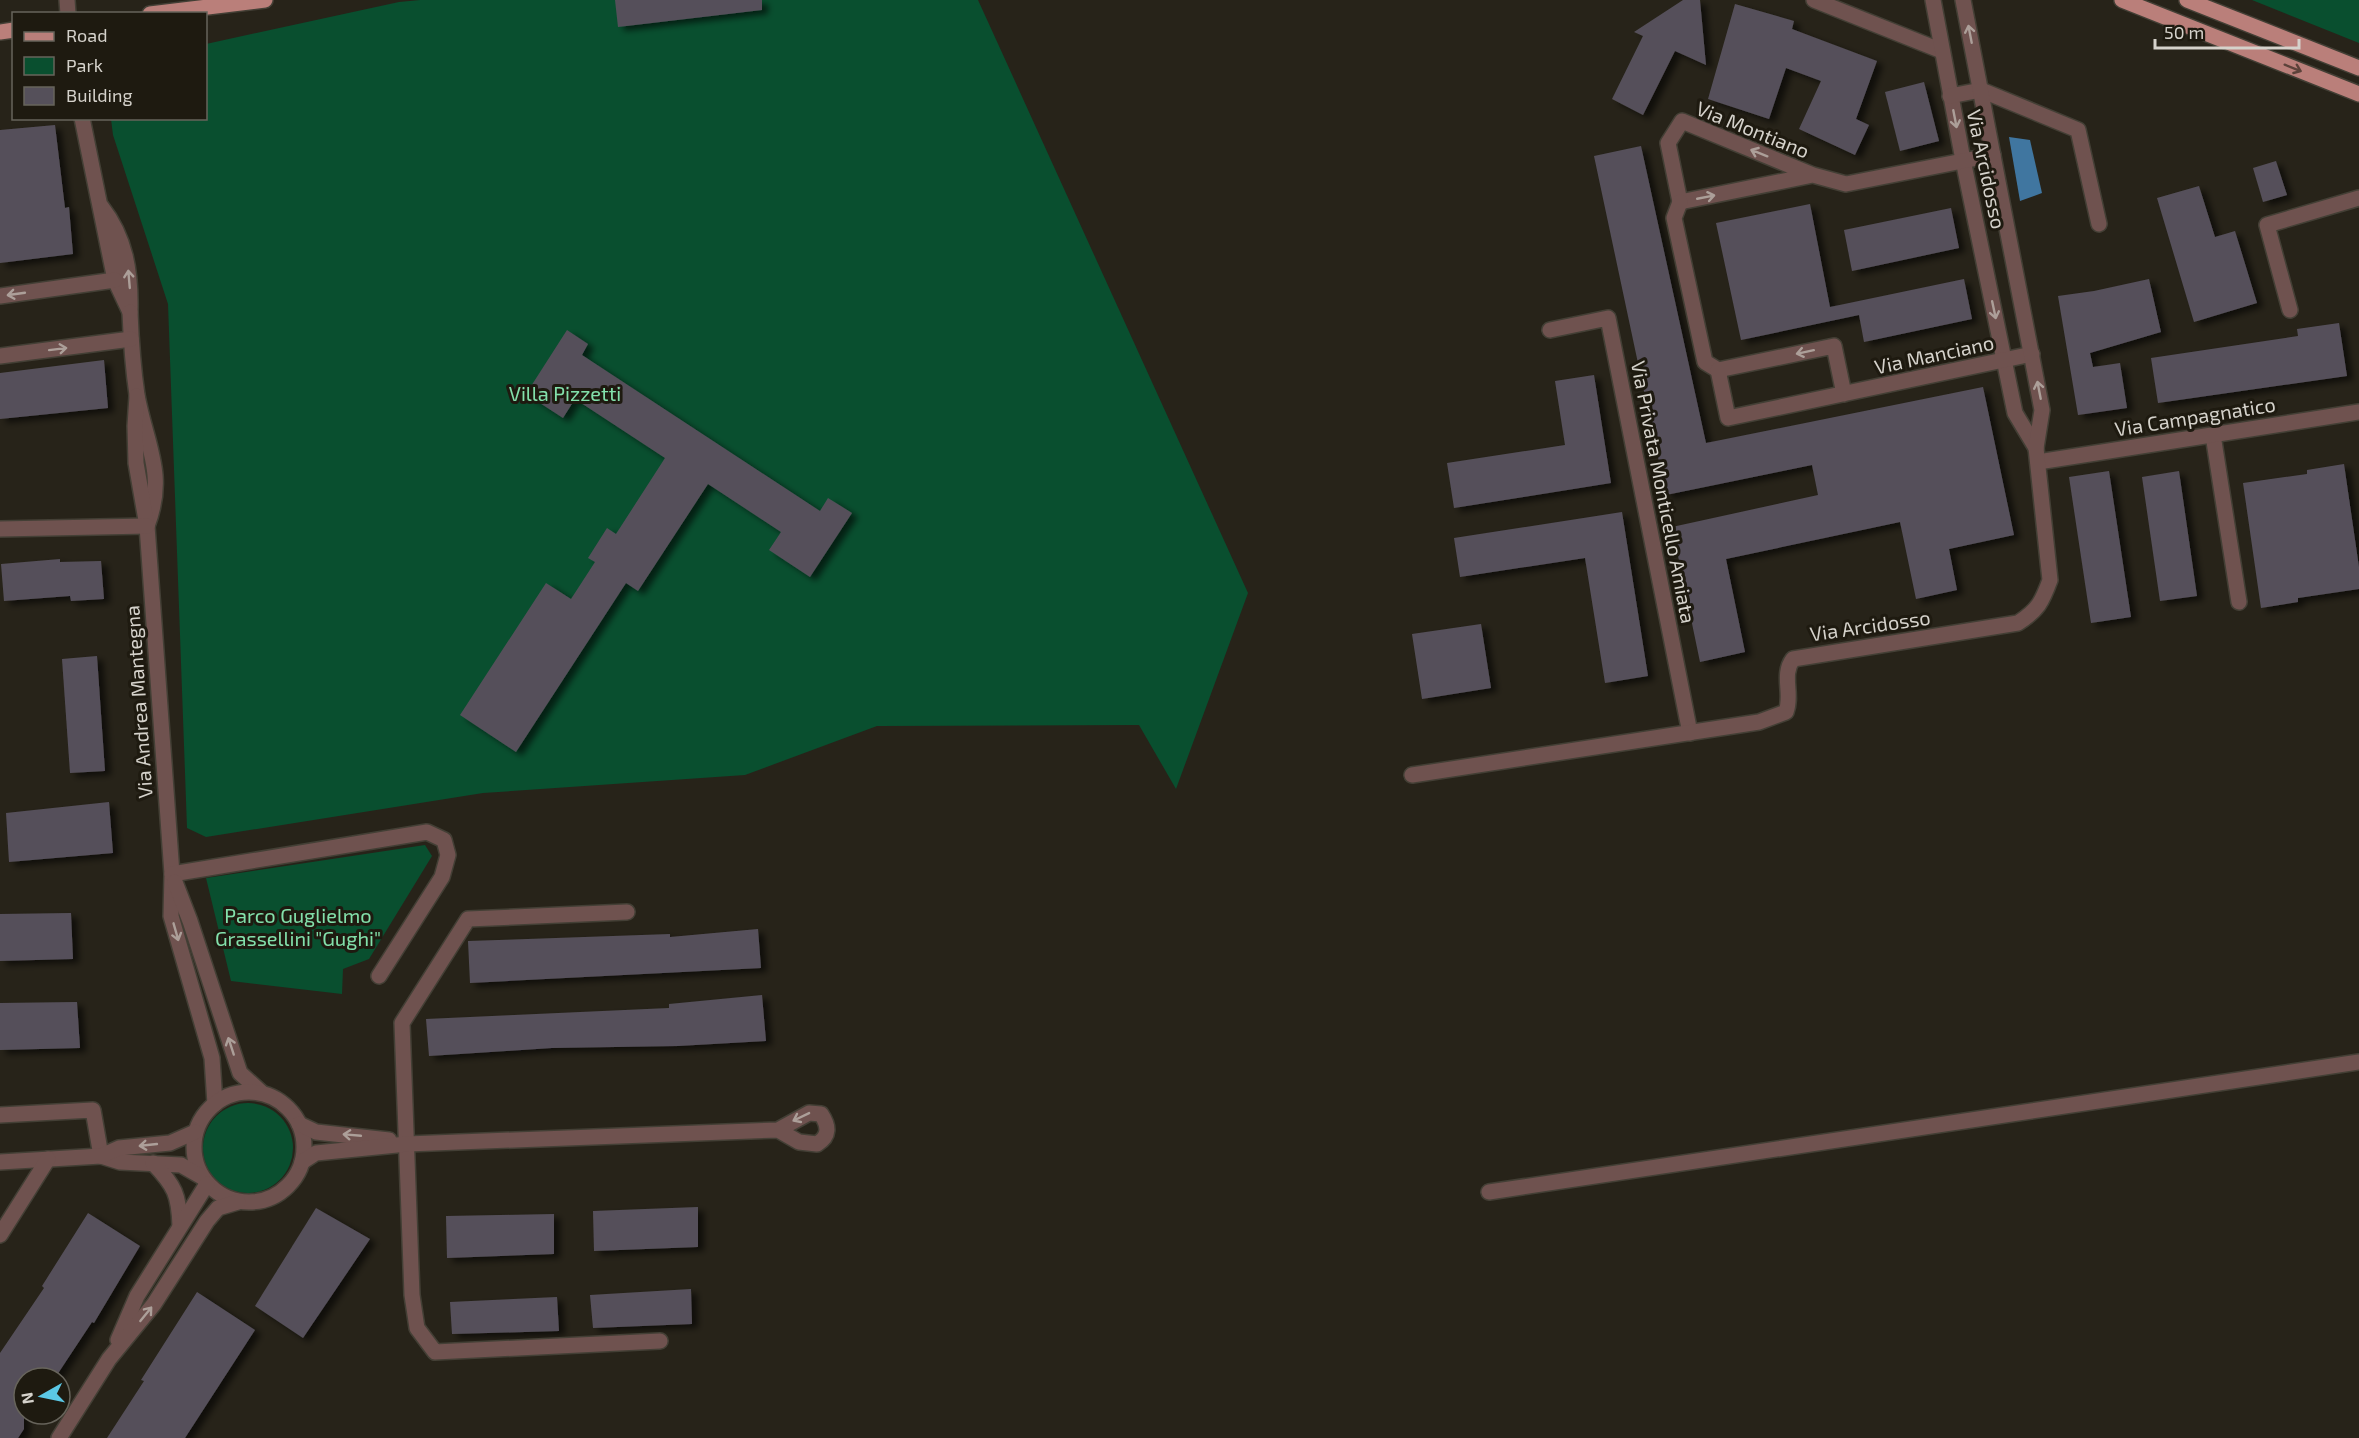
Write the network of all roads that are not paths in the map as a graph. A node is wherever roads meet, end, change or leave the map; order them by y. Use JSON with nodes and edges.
{"nodes":[{"id":1,"x":265,"y":0,"type":"edge"},
{"id":2,"x":1814,"y":0,"type":"edge"},
{"id":3,"x":1932,"y":0,"type":"edge"},
{"id":4,"x":1963,"y":0,"type":"edge"},
{"id":5,"x":2122,"y":0,"type":"edge"},
{"id":6,"x":2187,"y":0,"type":"edge"},
{"id":7,"x":166,"y":12,"type":"edge"},
{"id":8,"x":1942,"y":51,"type":"junction"},
{"id":9,"x":2359,"y":68,"type":"edge"},
{"id":10,"x":1981,"y":90,"type":"junction"},
{"id":11,"x":2359,"y":94,"type":"edge"},
{"id":12,"x":1950,"y":96,"type":"junction"},
{"id":13,"x":82,"y":120,"type":"edge"},
{"id":14,"x":1993,"y":154,"type":"junction"},
{"id":15,"x":1963,"y":160,"type":"junction"},
{"id":16,"x":1813,"y":175,"type":"junction"},
{"id":17,"x":2359,"y":198,"type":"edge"},
{"id":18,"x":1680,"y":202,"type":"junction"},
{"id":19,"x":101,"y":206,"type":"junction"},
{"id":20,"x":2099,"y":224,"type":"dead end"},
{"id":21,"x":115,"y":280,"type":"junction"},
{"id":22,"x":0,"y":297,"type":"edge"},
{"id":23,"x":2289,"y":310,"type":"dead end"},
{"id":24,"x":130,"y":312,"type":"junction"},
{"id":25,"x":1550,"y":330,"type":"dead end"},
{"id":26,"x":131,"y":339,"type":"junction"},
{"id":27,"x":2032,"y":354,"type":"junction"},
{"id":28,"x":0,"y":356,"type":"edge"},
{"id":29,"x":2005,"y":360,"type":"junction"},
{"id":30,"x":1718,"y":370,"type":"junction"},
{"id":31,"x":1844,"y":394,"type":"junction"},
{"id":32,"x":138,"y":396,"type":"junction"},
{"id":33,"x":2359,"y":412,"type":"edge"},
{"id":34,"x":2213,"y":435,"type":"junction"},
{"id":35,"x":2037,"y":455,"type":"junction"},
{"id":36,"x":136,"y":463,"type":"junction"},
{"id":37,"x":154,"y":465,"type":"junction"},
{"id":38,"x":147,"y":526,"type":"junction"},
{"id":39,"x":0,"y":529,"type":"edge"},
{"id":40,"x":2239,"y":602,"type":"dead end"},
{"id":41,"x":1690,"y":733,"type":"junction"},
{"id":42,"x":1412,"y":774,"type":"dead end"},
{"id":43,"x":172,"y":874,"type":"junction"},
{"id":44,"x":627,"y":912,"type":"dead end"},
{"id":45,"x":379,"y":976,"type":"dead end"},
{"id":46,"x":2359,"y":1062,"type":"edge"},
{"id":47,"x":262,"y":1094,"type":"junction"},
{"id":48,"x":215,"y":1104,"type":"junction"},
{"id":49,"x":0,"y":1114,"type":"edge"},
{"id":50,"x":299,"y":1124,"type":"junction"},
{"id":51,"x":778,"y":1130,"type":"dead end"},
{"id":52,"x":195,"y":1132,"type":"junction"},
{"id":53,"x":406,"y":1144,"type":"junction"},
{"id":54,"x":101,"y":1156,"type":"junction"},
{"id":55,"x":48,"y":1159,"type":"junction"},
{"id":56,"x":0,"y":1162,"type":"edge"},
{"id":57,"x":302,"y":1162,"type":"junction"},
{"id":58,"x":153,"y":1164,"type":"junction"},
{"id":59,"x":204,"y":1180,"type":"junction"},
{"id":60,"x":1489,"y":1192,"type":"dead end"},
{"id":61,"x":238,"y":1202,"type":"junction"},
{"id":62,"x":180,"y":1227,"type":"junction"},
{"id":63,"x":0,"y":1236,"type":"edge"},
{"id":64,"x":660,"y":1341,"type":"dead end"},
{"id":65,"x":109,"y":1359,"type":"junction"},
{"id":66,"x":59,"y":1438,"type":"edge"}],
"edges":[{"from":1,"to":7,"type":"main road"},
{"from":2,"to":8,"type":"street"},
{"from":3,"to":8,"type":"street","name":"Via Arcidosso"},
{"from":10,"to":4,"type":"street","name":"Via Arcidosso","one_way":true},
{"from":5,"to":11,"type":"main road","one_way":true},
{"from":6,"to":9,"type":"main road"},
{"from":8,"to":12,"type":"street","name":"Via Arcidosso"},
{"from":10,"to":12,"type":"street"},
{"from":10,"to":14,"type":"street","name":"Via Arcidosso"},
{"from":10,"to":20,"type":"street"},
{"from":12,"to":15,"type":"street","name":"Via Arcidosso","one_way":true},
{"from":13,"to":19,"type":"street","name":"Via Andrea Mantegna"},
{"from":14,"to":15,"type":"street","name":"Via Montiano"},
{"from":14,"to":27,"type":"street","name":"Via Arcidosso"},
{"from":15,"to":16,"type":"street","name":"Via Montiano"},
{"from":15,"to":29,"type":"street","name":"Via Arcidosso","one_way":true},
{"from":18,"to":16,"type":"street","name":"Via Montiano","one_way":true},
{"from":16,"to":18,"type":"street","name":"Via Montiano","one_way":true},
{"from":17,"to":23,"type":"street"},
{"from":18,"to":30,"type":"street"},
{"from":19,"to":21,"type":"street","name":"Via Andrea Mantegna"},
{"from":24,"to":19,"type":"street","name":"Via Andrea Mantegna","one_way":true},
{"from":21,"to":22,"type":"street","one_way":true},
{"from":21,"to":24,"type":"street","name":"Via Andrea Mantegna"},
{"from":24,"to":26,"type":"street","name":"Via Andrea Mantegna"},
{"from":25,"to":41,"type":"street","name":"Via Privata Monticello Amiata"},
{"from":28,"to":26,"type":"street","one_way":true},
{"from":26,"to":32,"type":"street","name":"Via Andrea Mantegna"},
{"from":27,"to":29,"type":"street","name":"Via Manciano"},
{"from":35,"to":27,"type":"street","name":"Via Arcidosso","one_way":true},
{"from":29,"to":31,"type":"street","name":"Via Manciano"},
{"from":29,"to":35,"type":"street","name":"Via Arcidosso"},
{"from":31,"to":30,"type":"street","one_way":true},
{"from":30,"to":31,"type":"street","name":"Via Manciano"},
{"from":32,"to":36,"type":"street","name":"Via Andrea Mantegna"},
{"from":32,"to":37,"type":"street","name":"Via Andrea Mantegna"},
{"from":33,"to":34,"type":"street","name":"Via Campagnatico"},
{"from":34,"to":35,"type":"street","name":"Via Campagnatico"},
{"from":34,"to":40,"type":"street"},
{"from":35,"to":41,"type":"street","name":"Via Arcidosso"},
{"from":36,"to":37,"type":"street"},
{"from":36,"to":38,"type":"street","name":"Via Andrea Mantegna"},
{"from":37,"to":38,"type":"street","name":"Via Andrea Mantegna"},
{"from":38,"to":39,"type":"street"},
{"from":38,"to":43,"type":"street","name":"Via Andrea Mantegna"},
{"from":41,"to":42,"type":"street","name":"Via Arcidosso"},
{"from":43,"to":45,"type":"street"},
{"from":47,"to":43,"type":"street","name":"Via Andrea Mantegna","one_way":true},
{"from":43,"to":48,"type":"street","name":"Via Andrea Mantegna","one_way":true},
{"from":44,"to":53,"type":"street"},
{"from":46,"to":60,"type":"street"},
{"from":47,"to":48,"type":"street"},
{"from":47,"to":50,"type":"street"},
{"from":48,"to":52,"type":"street"},
{"from":49,"to":54,"type":"street"},
{"from":53,"to":50,"type":"street","one_way":true},
{"from":50,"to":57,"type":"street"},
{"from":51,"to":53,"type":"street"},
{"from":52,"to":54,"type":"street","one_way":true},
{"from":52,"to":59,"type":"street"},
{"from":53,"to":57,"type":"street"},
{"from":53,"to":64,"type":"street"},
{"from":54,"to":55,"type":"street"},
{"from":54,"to":58,"type":"street"},
{"from":55,"to":56,"type":"street"},
{"from":55,"to":63,"type":"street"},
{"from":57,"to":61,"type":"street"},
{"from":58,"to":59,"type":"street"},
{"from":58,"to":62,"type":"street"},
{"from":59,"to":61,"type":"street"},
{"from":59,"to":62,"type":"street"},
{"from":65,"to":61,"type":"street","one_way":true},
{"from":62,"to":65,"type":"street"},
{"from":65,"to":66,"type":"street"}]}
